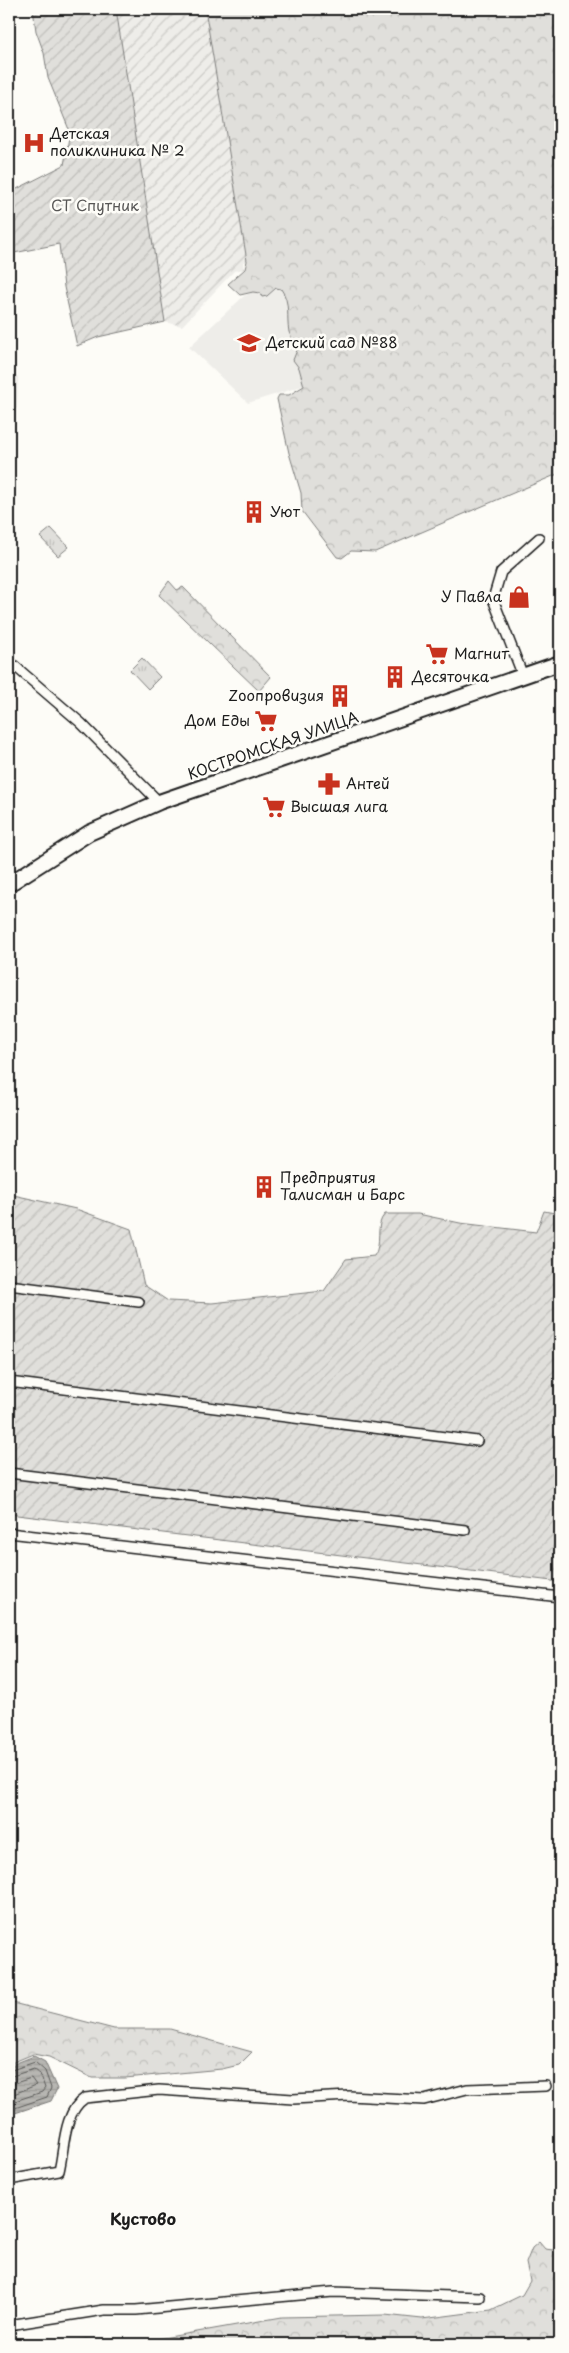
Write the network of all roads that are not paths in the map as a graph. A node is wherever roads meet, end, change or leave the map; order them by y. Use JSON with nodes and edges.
{"nodes":[{"id":1,"x":539,"y":538,"type":"dead end"},
{"id":2,"x":9,"y":661,"type":"edge"},
{"id":3,"x":560,"y":663,"type":"edge"},
{"id":4,"x":523,"y":676,"type":"junction"},
{"id":5,"x":159,"y":802,"type":"junction"},
{"id":6,"x":9,"y":884,"type":"edge"},
{"id":7,"x":9,"y":1285,"type":"edge"},
{"id":8,"x":139,"y":1302,"type":"dead end"},
{"id":9,"x":9,"y":1382,"type":"edge"},
{"id":10,"x":478,"y":1441,"type":"dead end"},
{"id":11,"x":9,"y":1473,"type":"edge"},
{"id":12,"x":465,"y":1530,"type":"dead end"},
{"id":13,"x":9,"y":1533,"type":"edge"},
{"id":14,"x":560,"y":1597,"type":"edge"},
{"id":15,"x":546,"y":2086,"type":"dead end"},
{"id":16,"x":9,"y":2180,"type":"edge"},
{"id":17,"x":480,"y":2297,"type":"dead end"},
{"id":18,"x":9,"y":2326,"type":"edge"}],
"edges":[{"from":1,"to":4,"type":"street"},
{"from":2,"to":5,"type":"street"},
{"from":3,"to":4,"type":"main road","name":"КОСТРОМСКАЯ УЛИЦА"},
{"from":4,"to":5,"type":"main road","name":"КОСТРОМСКАЯ УЛИЦА"},
{"from":5,"to":6,"type":"main road","name":"КОСТРОМСКАЯ УЛИЦА"},
{"from":7,"to":8,"type":"street"},
{"from":9,"to":10,"type":"street"},
{"from":11,"to":12,"type":"street"},
{"from":13,"to":14,"type":"street"},
{"from":15,"to":16,"type":"street"},
{"from":17,"to":18,"type":"street"}]}
